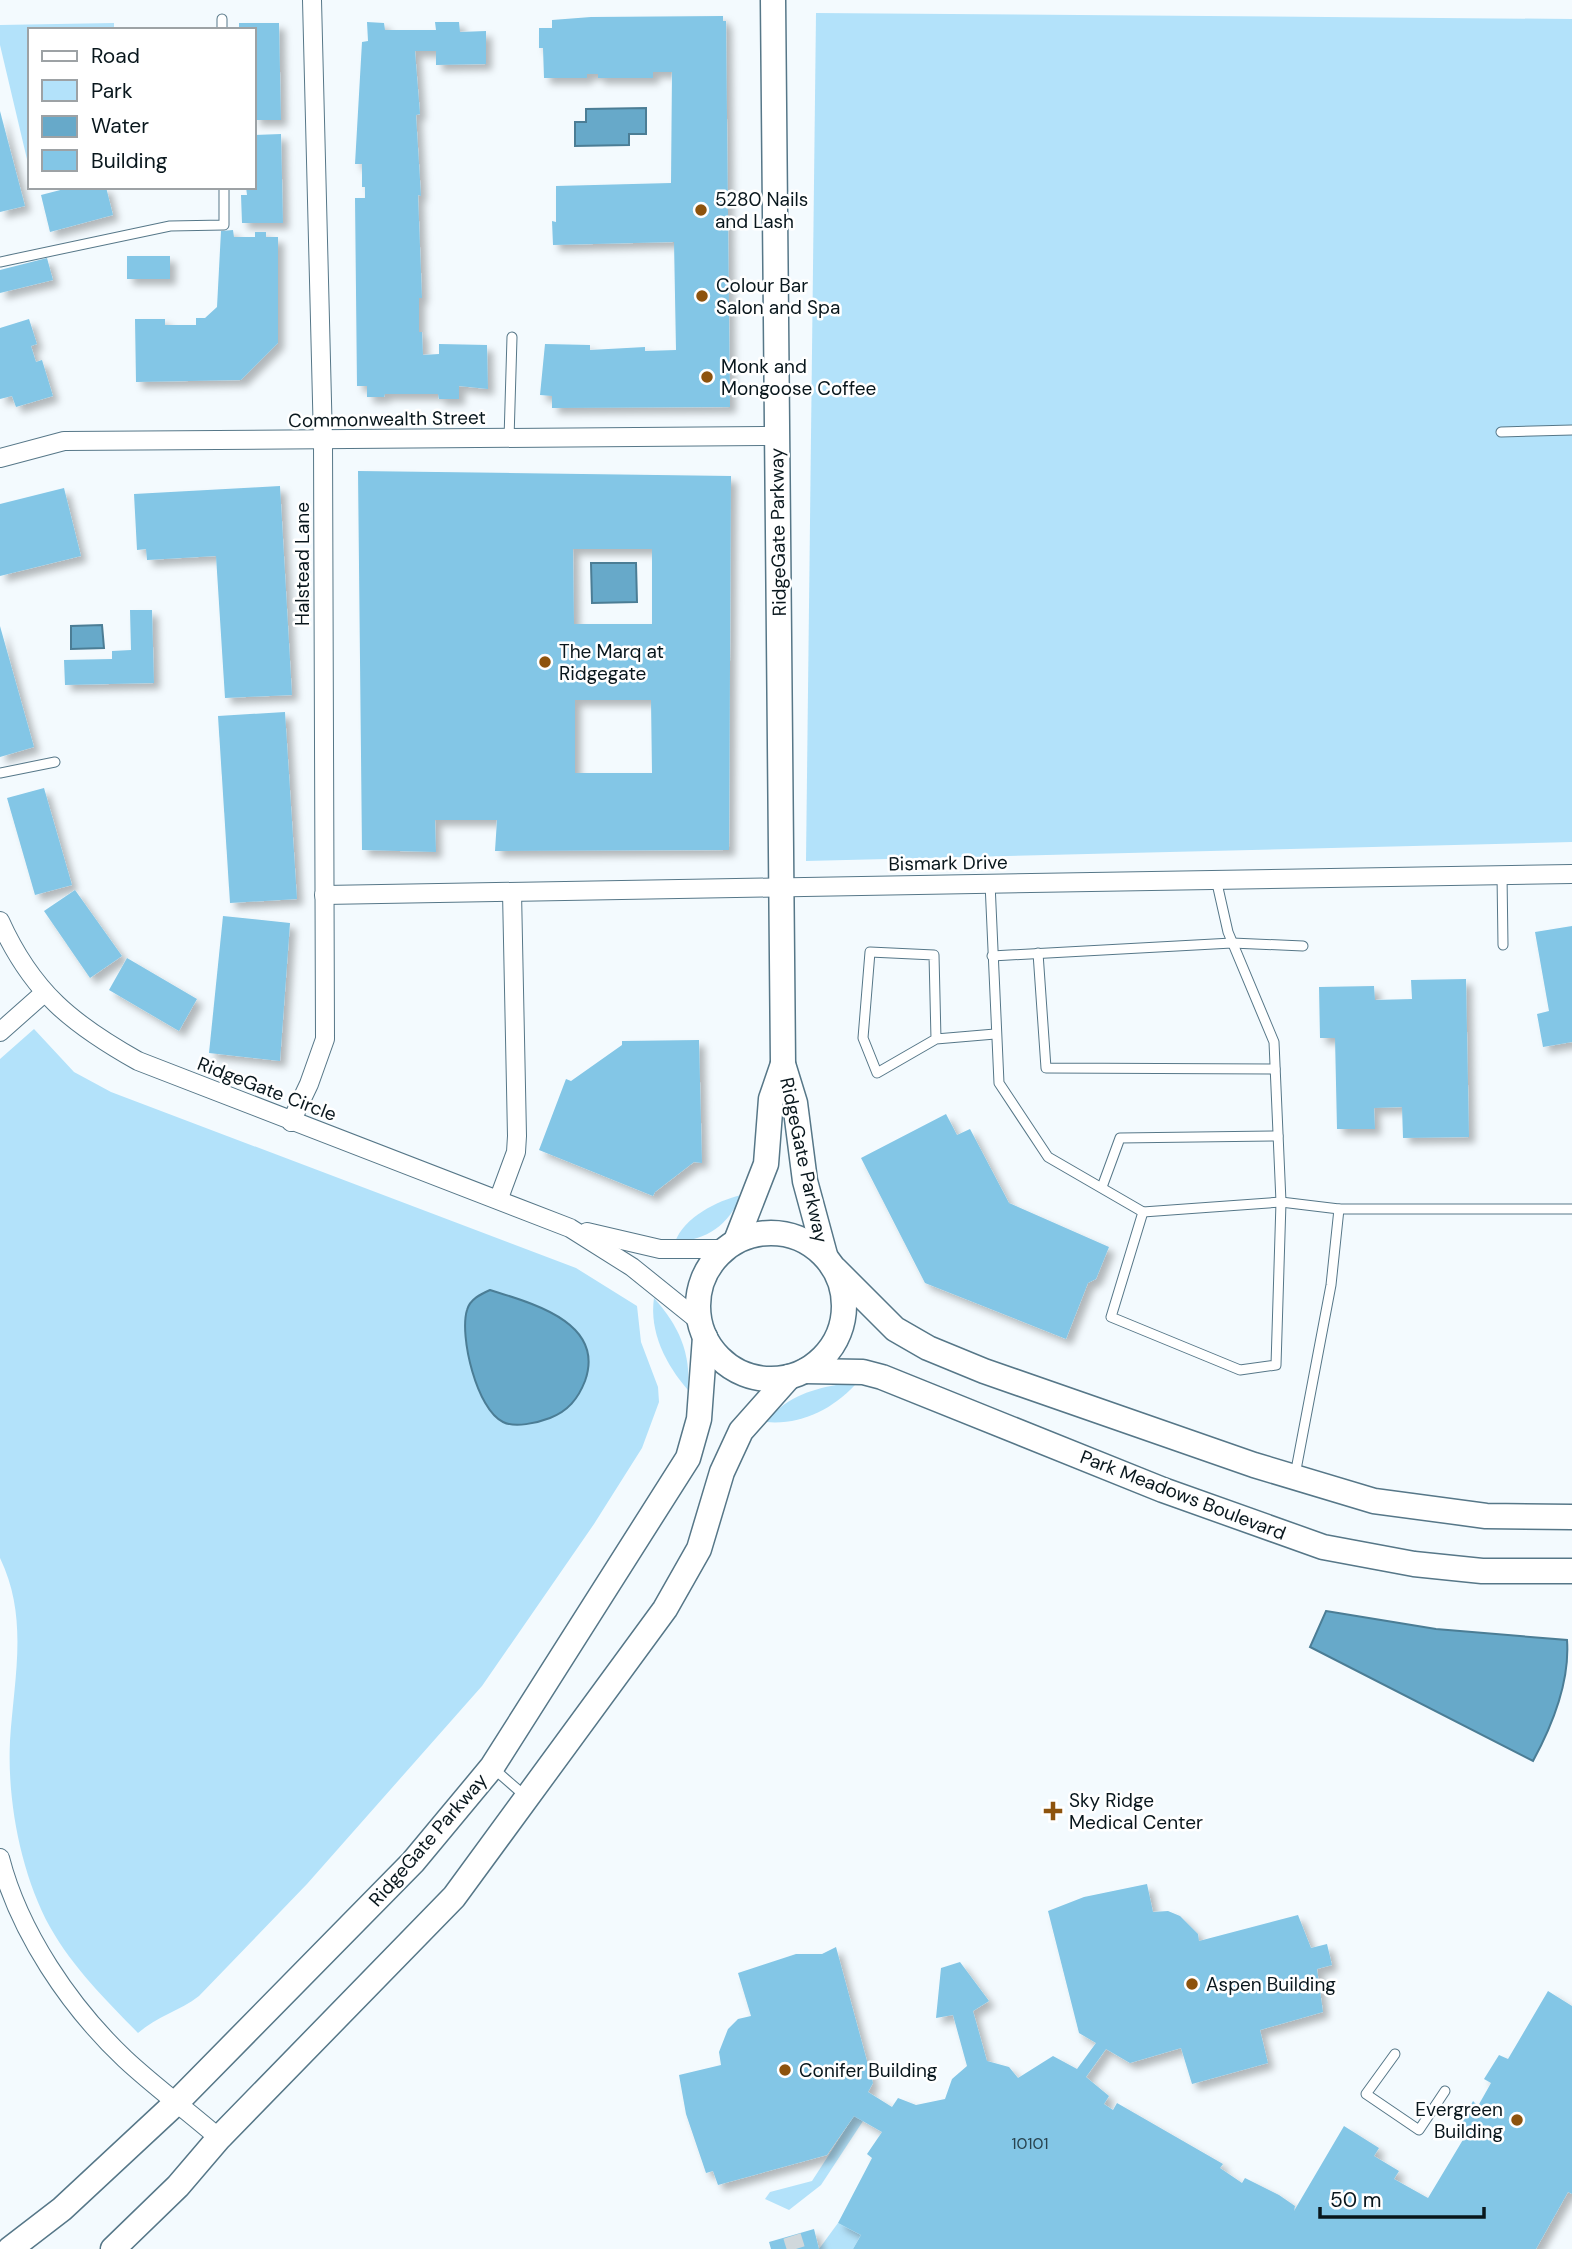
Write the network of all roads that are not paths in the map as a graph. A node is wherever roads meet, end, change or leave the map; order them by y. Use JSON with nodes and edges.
{"nodes":[{"id":1,"x":312,"y":0,"type":"edge"},
{"id":2,"x":773,"y":0,"type":"edge"},
{"id":3,"x":222,"y":19,"type":"dead end"},
{"id":4,"x":222,"y":28,"type":"edge"},
{"id":5,"x":224,"y":189,"type":"edge"},
{"id":6,"x":0,"y":262,"type":"edge"},
{"id":7,"x":512,"y":337,"type":"dead end"},
{"id":8,"x":1572,"y":430,"type":"edge"},
{"id":9,"x":1501,"y":432,"type":"dead end"},
{"id":10,"x":777,"y":436,"type":"junction"},
{"id":11,"x":509,"y":439,"type":"junction"},
{"id":12,"x":323,"y":441,"type":"junction"},
{"id":13,"x":0,"y":458,"type":"edge"},
{"id":14,"x":55,"y":762,"type":"dead end"},
{"id":15,"x":0,"y":773,"type":"edge"},
{"id":16,"x":1572,"y":874,"type":"edge"},
{"id":17,"x":1502,"y":875,"type":"junction"},
{"id":18,"x":1216,"y":879,"type":"junction"},
{"id":19,"x":990,"y":883,"type":"junction"},
{"id":20,"x":782,"y":887,"type":"junction"},
{"id":21,"x":512,"y":892,"type":"junction"},
{"id":22,"x":324,"y":895,"type":"junction"},
{"id":23,"x":0,"y":921,"type":"edge"},
{"id":24,"x":1233,"y":943,"type":"junction"},
{"id":25,"x":1503,"y":945,"type":"dead end"},
{"id":26,"x":1303,"y":946,"type":"dead end"},
{"id":27,"x":1038,"y":953,"type":"junction"},
{"id":28,"x":992,"y":956,"type":"junction"},
{"id":29,"x":44,"y":993,"type":"junction"},
{"id":30,"x":0,"y":1032,"type":"edge"},
{"id":31,"x":995,"y":1034,"type":"junction"},
{"id":32,"x":936,"y":1039,"type":"junction"},
{"id":33,"x":783,"y":1064,"type":"junction"},
{"id":34,"x":1275,"y":1069,"type":"junction"},
{"id":35,"x":291,"y":1122,"type":"junction"},
{"id":36,"x":1278,"y":1136,"type":"junction"},
{"id":37,"x":1102,"y":1187,"type":"junction"},
{"id":38,"x":499,"y":1198,"type":"junction"},
{"id":39,"x":1281,"y":1202,"type":"junction"},
{"id":40,"x":1339,"y":1209,"type":"junction"},
{"id":41,"x":1572,"y":1209,"type":"edge"},
{"id":42,"x":1143,"y":1212,"type":"junction"},
{"id":43,"x":570,"y":1228,"type":"junction"},
{"id":44,"x":731,"y":1245,"type":"junction"},
{"id":45,"x":830,"y":1262,"type":"junction"},
{"id":46,"x":702,"y":1329,"type":"junction"},
{"id":47,"x":797,"y":1374,"type":"junction"},
{"id":48,"x":1295,"y":1477,"type":"junction"},
{"id":49,"x":1572,"y":1517,"type":"edge"},
{"id":50,"x":1572,"y":1571,"type":"edge"},
{"id":51,"x":492,"y":1767,"type":"junction"},
{"id":52,"x":528,"y":1799,"type":"junction"},
{"id":53,"x":0,"y":1858,"type":"edge"},
{"id":54,"x":1395,"y":2054,"type":"dead end"},
{"id":55,"x":1445,"y":2091,"type":"dead end"},
{"id":56,"x":177,"y":2102,"type":"junction"},
{"id":57,"x":219,"y":2138,"type":"junction"},
{"id":58,"x":10,"y":2249,"type":"edge"},
{"id":59,"x":113,"y":2249,"type":"edge"}],
"edges":[{"from":1,"to":12,"type":"street","name":"Halstead Lane"},
{"from":2,"to":10,"type":"main road","name":"RidgeGate Parkway"},
{"from":3,"to":4,"type":"lane"},
{"from":5,"to":6,"type":"lane"},
{"from":7,"to":11,"type":"lane"},
{"from":8,"to":9,"type":"lane"},
{"from":10,"to":11,"type":"street","name":"Commonwealth Street"},
{"from":10,"to":20,"type":"main road","name":"RidgeGate Parkway"},
{"from":11,"to":12,"type":"street","name":"Commonwealth Street"},
{"from":12,"to":13,"type":"street","name":"Commonwealth Street"},
{"from":12,"to":22,"type":"street","name":"Halstead Lane"},
{"from":14,"to":15,"type":"lane"},
{"from":16,"to":17,"type":"street","name":"Bismark Drive"},
{"from":17,"to":18,"type":"street","name":"Bismark Drive"},
{"from":17,"to":25,"type":"lane"},
{"from":18,"to":19,"type":"street","name":"Bismark Drive"},
{"from":18,"to":24,"type":"lane"},
{"from":19,"to":20,"type":"street","name":"Bismark Drive"},
{"from":19,"to":28,"type":"lane"},
{"from":20,"to":21,"type":"street","name":"Bismark Drive"},
{"from":20,"to":33,"type":"main road","name":"RidgeGate Parkway"},
{"from":21,"to":22,"type":"street","name":"Bismark Drive"},
{"from":21,"to":38,"type":"street"},
{"from":22,"to":35,"type":"street","name":"Halstead Lane"},
{"from":23,"to":29,"type":"street","name":"RidgeGate Circle"},
{"from":24,"to":26,"type":"lane"},
{"from":24,"to":27,"type":"lane"},
{"from":24,"to":34,"type":"lane"},
{"from":27,"to":28,"type":"lane"},
{"from":27,"to":34,"type":"lane"},
{"from":28,"to":31,"type":"lane"},
{"from":29,"to":30,"type":"street"},
{"from":29,"to":35,"type":"street","name":"RidgeGate Circle"},
{"from":31,"to":32,"type":"lane"},
{"from":31,"to":37,"type":"lane"},
{"from":32,"to":32,"type":"lane"},
{"from":33,"to":44,"type":"main road","name":"RidgeGate Parkway"},
{"from":33,"to":45,"type":"main road","name":"RidgeGate Parkway"},
{"from":34,"to":36,"type":"lane"},
{"from":35,"to":38,"type":"street","name":"RidgeGate Circle"},
{"from":36,"to":37,"type":"lane"},
{"from":36,"to":39,"type":"lane"},
{"from":37,"to":42,"type":"lane"},
{"from":38,"to":43,"type":"street","name":"RidgeGate Circle"},
{"from":39,"to":40,"type":"lane"},
{"from":39,"to":42,"type":"lane"},
{"from":39,"to":42,"type":"lane"},
{"from":40,"to":41,"type":"lane"},
{"from":40,"to":48,"type":"lane"},
{"from":43,"to":44,"type":"street","name":"RidgeGate Circle"},
{"from":43,"to":46,"type":"street","name":"RidgeGate Circle"},
{"from":44,"to":45,"type":"main road","name":"RidgeGate Parkway"},
{"from":44,"to":46,"type":"main road","name":"RidgeGate Parkway"},
{"from":45,"to":47,"type":"main road","name":"RidgeGate Parkway"},
{"from":45,"to":48,"type":"main road"},
{"from":46,"to":47,"type":"main road"},
{"from":46,"to":51,"type":"main road","name":"RidgeGate Parkway"},
{"from":47,"to":50,"type":"main road","name":"Park Meadows Boulevard"},
{"from":47,"to":52,"type":"main road","name":"RidgeGate Parkway"},
{"from":48,"to":49,"type":"main road"},
{"from":51,"to":52,"type":"lane"},
{"from":51,"to":56,"type":"main road","name":"RidgeGate Parkway"},
{"from":52,"to":57,"type":"main road","name":"RidgeGate Parkway"},
{"from":53,"to":56,"type":"street"},
{"from":54,"to":55,"type":"lane"},
{"from":56,"to":57,"type":"street"},
{"from":56,"to":58,"type":"main road","name":"RidgeGate Parkway"},
{"from":57,"to":59,"type":"main road","name":"RidgeGate Parkway"}]}
